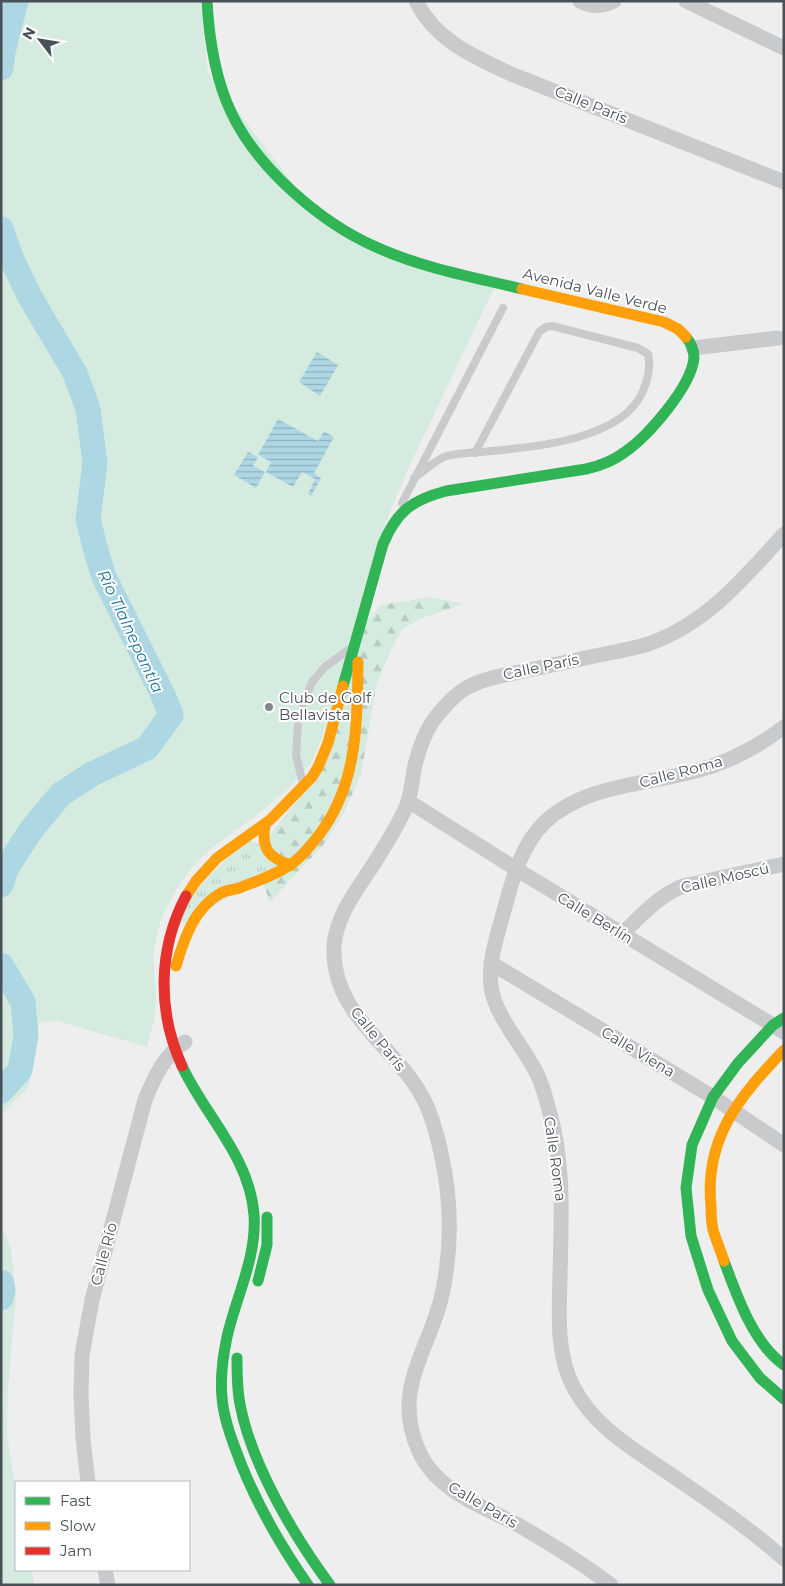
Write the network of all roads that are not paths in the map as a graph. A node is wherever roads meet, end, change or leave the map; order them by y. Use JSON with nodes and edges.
{"nodes":[{"id":1,"x":207,"y":1,"type":"edge"},
{"id":2,"x":416,"y":1,"type":"edge"},
{"id":3,"x":580,"y":1,"type":"edge"},
{"id":4,"x":614,"y":1,"type":"edge"},
{"id":5,"x":686,"y":1,"type":"edge"},
{"id":6,"x":784,"y":48,"type":"edge"},
{"id":7,"x":784,"y":182,"type":"edge"},
{"id":8,"x":503,"y":308,"type":"dead end"},
{"id":9,"x":778,"y":338,"type":"dead end"},
{"id":10,"x":694,"y":348,"type":"junction"},
{"id":11,"x":475,"y":453,"type":"junction"},
{"id":12,"x":414,"y":478,"type":"junction"},
{"id":13,"x":392,"y":526,"type":"junction"},
{"id":14,"x":784,"y":534,"type":"edge"},
{"id":15,"x":359,"y":625,"type":"junction"},
{"id":16,"x":354,"y":646,"type":"junction"},
{"id":17,"x":303,"y":704,"type":"dead end"},
{"id":18,"x":298,"y":726,"type":"dead end"},
{"id":19,"x":784,"y":727,"type":"edge"},
{"id":20,"x":304,"y":787,"type":"junction"},
{"id":21,"x":408,"y":801,"type":"junction"},
{"id":22,"x":265,"y":824,"type":"junction"},
{"id":23,"x":784,"y":864,"type":"edge"},
{"id":24,"x":291,"y":865,"type":"junction"},
{"id":25,"x":516,"y":869,"type":"junction"},
{"id":26,"x":622,"y":934,"type":"junction"},
{"id":27,"x":491,"y":963,"type":"junction"},
{"id":28,"x":780,"y":1025,"type":"edge"},
{"id":29,"x":183,"y":1049,"type":"junction"},
{"id":30,"x":784,"y":1050,"type":"edge"},
{"id":31,"x":713,"y":1098,"type":"junction"},
{"id":32,"x":732,"y":1111,"type":"junction"},
{"id":33,"x":784,"y":1145,"type":"edge"},
{"id":34,"x":266,"y":1209,"type":"dead end"},
{"id":35,"x":253,"y":1297,"type":"dead end"},
{"id":36,"x":238,"y":1349,"type":"dead end"},
{"id":37,"x":784,"y":1365,"type":"edge"},
{"id":38,"x":784,"y":1399,"type":"edge"},
{"id":39,"x":88,"y":1481,"type":"edge"},
{"id":40,"x":784,"y":1559,"type":"edge"},
{"id":41,"x":105,"y":1571,"type":"edge"},
{"id":42,"x":108,"y":1585,"type":"edge"},
{"id":43,"x":308,"y":1585,"type":"edge"},
{"id":44,"x":330,"y":1585,"type":"edge"},
{"id":45,"x":611,"y":1585,"type":"edge"}],
"edges":[{"from":1,"to":10,"type":"street","name":"Avenida Valle Verde"},
{"from":2,"to":7,"type":"street","name":"Calle París"},
{"from":3,"to":4,"type":"street"},
{"from":5,"to":6,"type":"street"},
{"from":8,"to":12,"type":"lane"},
{"from":9,"to":10,"type":"street"},
{"from":10,"to":13,"type":"street"},
{"from":11,"to":11,"type":"lane"},
{"from":11,"to":12,"type":"lane"},
{"from":12,"to":13,"type":"lane"},
{"from":13,"to":15,"type":"street"},
{"from":14,"to":21,"type":"street","name":"Calle París"},
{"from":15,"to":16,"type":"street"},
{"from":15,"to":24,"type":"street"},
{"from":16,"to":17,"type":"lane"},
{"from":16,"to":20,"type":"street"},
{"from":18,"to":20,"type":"lane"},
{"from":19,"to":25,"type":"street","name":"Calle Roma"},
{"from":20,"to":22,"type":"street"},
{"from":21,"to":25,"type":"street","name":"Calle Berlín"},
{"from":21,"to":45,"type":"street","name":"Calle París"},
{"from":22,"to":24,"type":"street"},
{"from":22,"to":29,"type":"street"},
{"from":23,"to":26,"type":"street","name":"Calle Moscú"},
{"from":24,"to":29,"type":"street"},
{"from":25,"to":26,"type":"street","name":"Calle Berlín"},
{"from":25,"to":27,"type":"street","name":"Calle Roma"},
{"from":26,"to":28,"type":"street","name":"Calle Berlín"},
{"from":27,"to":31,"type":"street","name":"Calle Viena"},
{"from":27,"to":40,"type":"street","name":"Calle Roma"},
{"from":28,"to":31,"type":"street"},
{"from":29,"to":39,"type":"street","name":"Calle Río"},
{"from":29,"to":43,"type":"street"},
{"from":30,"to":32,"type":"street"},
{"from":31,"to":32,"type":"street","name":"Calle Viena"},
{"from":31,"to":38,"type":"street"},
{"from":32,"to":33,"type":"street","name":"Calle Viena"},
{"from":32,"to":37,"type":"street"},
{"from":34,"to":35,"type":"street"},
{"from":36,"to":44,"type":"street"},
{"from":41,"to":42,"type":"street"}]}
